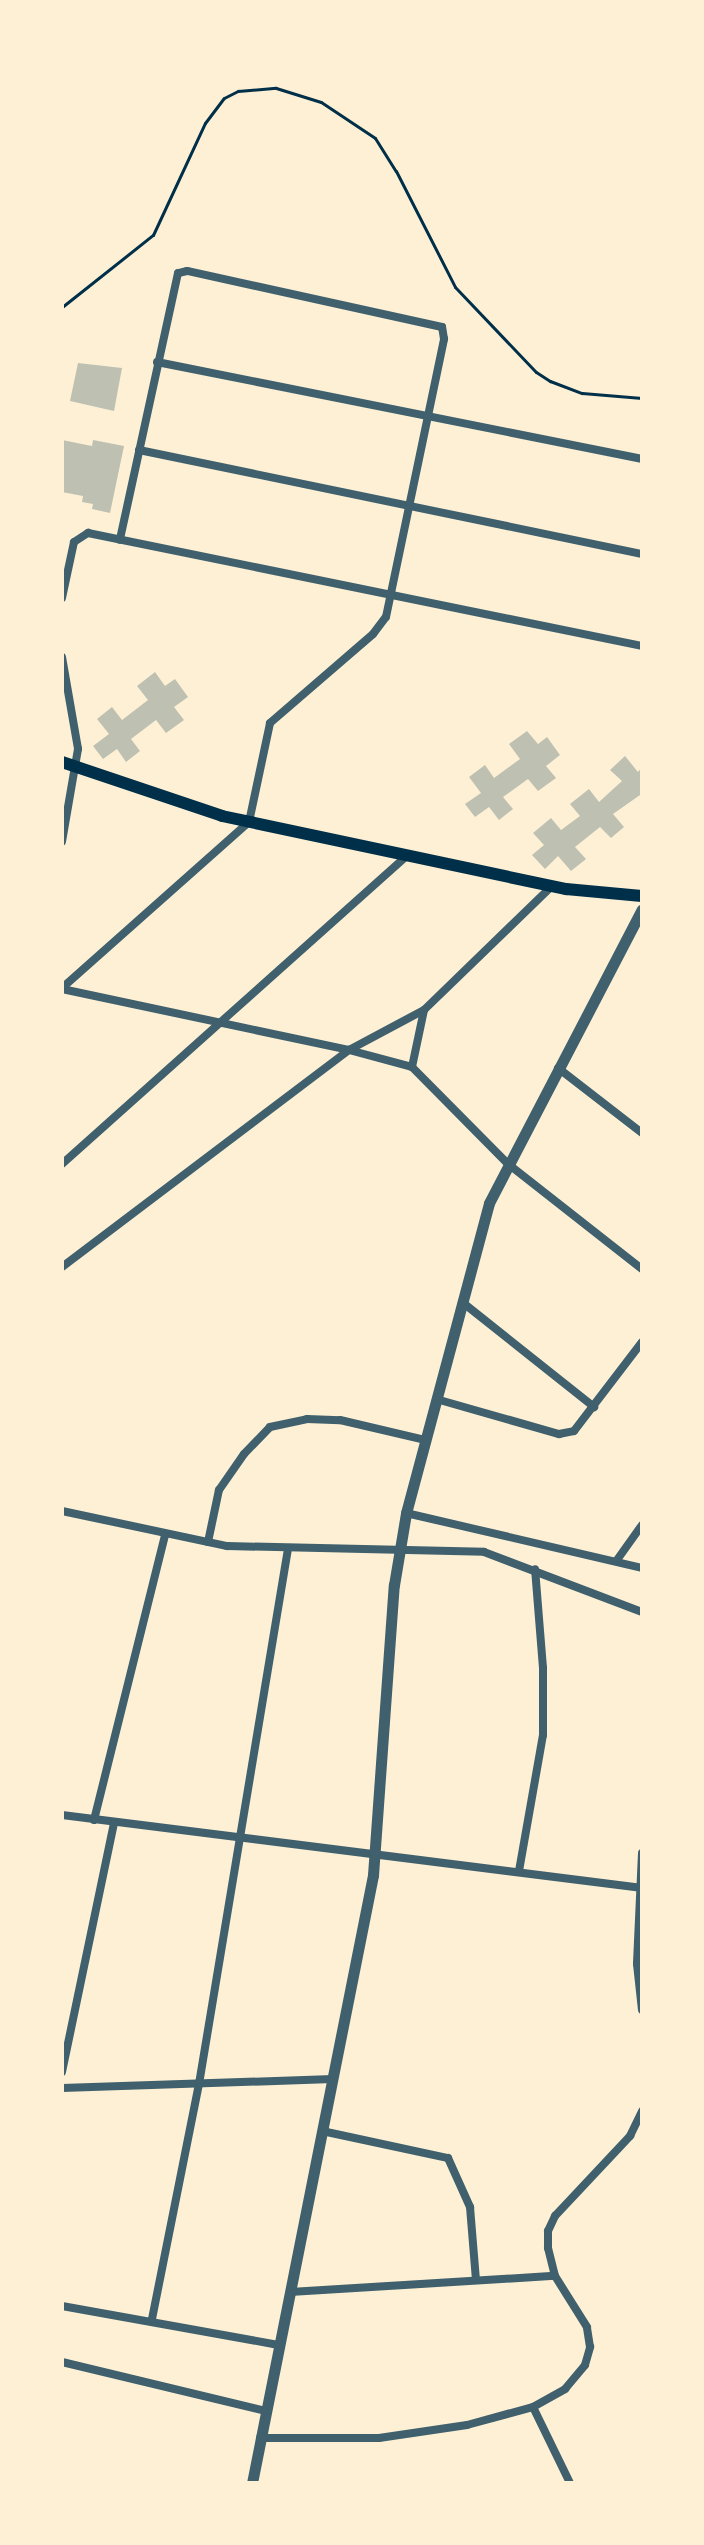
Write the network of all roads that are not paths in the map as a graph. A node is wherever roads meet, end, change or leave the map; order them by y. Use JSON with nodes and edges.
{"nodes":[{"id":1,"x":157,"y":362,"type":"junction"},
{"id":2,"x":428,"y":416,"type":"junction"},
{"id":3,"x":139,"y":450,"type":"junction"},
{"id":4,"x":642,"y":459,"type":"edge"},
{"id":5,"x":410,"y":506,"type":"junction"},
{"id":6,"x":120,"y":540,"type":"junction"},
{"id":7,"x":642,"y":554,"type":"edge"},
{"id":8,"x":392,"y":595,"type":"junction"},
{"id":9,"x":62,"y":598,"type":"edge"},
{"id":10,"x":642,"y":646,"type":"edge"},
{"id":11,"x":62,"y":657,"type":"edge"},
{"id":12,"x":62,"y":762,"type":"edge"},
{"id":13,"x":77,"y":766,"type":"junction"},
{"id":14,"x":249,"y":822,"type":"junction"},
{"id":15,"x":62,"y":842,"type":"edge"},
{"id":16,"x":407,"y":855,"type":"junction"},
{"id":17,"x":552,"y":886,"type":"junction"},
{"id":18,"x":642,"y":896,"type":"edge"},
{"id":19,"x":642,"y":909,"type":"edge"},
{"id":20,"x":62,"y":988,"type":"edge"},
{"id":21,"x":424,"y":1010,"type":"junction"},
{"id":22,"x":217,"y":1022,"type":"junction"},
{"id":23,"x":349,"y":1050,"type":"junction"},
{"id":24,"x":412,"y":1067,"type":"junction"},
{"id":25,"x":558,"y":1068,"type":"junction"},
{"id":26,"x":642,"y":1133,"type":"edge"},
{"id":27,"x":62,"y":1164,"type":"edge"},
{"id":28,"x":508,"y":1164,"type":"junction"},
{"id":29,"x":62,"y":1267,"type":"edge"},
{"id":30,"x":642,"y":1269,"type":"edge"},
{"id":31,"x":462,"y":1302,"type":"junction"},
{"id":32,"x":642,"y":1342,"type":"edge"},
{"id":33,"x":436,"y":1399,"type":"junction"},
{"id":34,"x":594,"y":1407,"type":"junction"},
{"id":35,"x":425,"y":1440,"type":"junction"},
{"id":36,"x":62,"y":1511,"type":"edge"},
{"id":37,"x":406,"y":1513,"type":"junction"},
{"id":38,"x":642,"y":1525,"type":"edge"},
{"id":39,"x":165,"y":1536,"type":"junction"},
{"id":40,"x":208,"y":1542,"type":"junction"},
{"id":41,"x":288,"y":1549,"type":"junction"},
{"id":42,"x":399,"y":1549,"type":"junction"},
{"id":43,"x":617,"y":1560,"type":"junction"},
{"id":44,"x":642,"y":1568,"type":"edge"},
{"id":45,"x":535,"y":1569,"type":"junction"},
{"id":46,"x":642,"y":1612,"type":"edge"},
{"id":47,"x":62,"y":1815,"type":"edge"},
{"id":48,"x":94,"y":1820,"type":"junction"},
{"id":49,"x":114,"y":1823,"type":"junction"},
{"id":50,"x":240,"y":1838,"type":"junction"},
{"id":51,"x":375,"y":1853,"type":"junction"},
{"id":52,"x":642,"y":1853,"type":"edge"},
{"id":53,"x":519,"y":1871,"type":"junction"},
{"id":54,"x":640,"y":1888,"type":"edge"},
{"id":55,"x":641,"y":1995,"type":"edge"},
{"id":56,"x":642,"y":2010,"type":"edge"},
{"id":57,"x":62,"y":2072,"type":"edge"},
{"id":58,"x":333,"y":2079,"type":"junction"},
{"id":59,"x":199,"y":2084,"type":"junction"},
{"id":60,"x":62,"y":2088,"type":"edge"},
{"id":61,"x":642,"y":2111,"type":"edge"},
{"id":62,"x":322,"y":2131,"type":"junction"},
{"id":63,"x":555,"y":2276,"type":"junction"},
{"id":64,"x":476,"y":2280,"type":"junction"},
{"id":65,"x":290,"y":2292,"type":"junction"},
{"id":66,"x":62,"y":2306,"type":"edge"},
{"id":67,"x":152,"y":2319,"type":"junction"},
{"id":68,"x":279,"y":2345,"type":"junction"},
{"id":69,"x":62,"y":2362,"type":"edge"},
{"id":70,"x":533,"y":2407,"type":"junction"},
{"id":71,"x":266,"y":2411,"type":"junction"},
{"id":72,"x":260,"y":2438,"type":"junction"},
{"id":73,"x":252,"y":2483,"type":"edge"},
{"id":74,"x":570,"y":2483,"type":"edge"}],
"edges":[{"from":1,"to":2,"type":"street"},
{"from":1,"to":2,"type":"street"},
{"from":1,"to":3,"type":"street"},
{"from":2,"to":4,"type":"street"},
{"from":2,"to":5,"type":"street"},
{"from":3,"to":5,"type":"street"},
{"from":3,"to":6,"type":"street"},
{"from":5,"to":7,"type":"street"},
{"from":5,"to":8,"type":"street"},
{"from":6,"to":8,"type":"street"},
{"from":6,"to":9,"type":"street"},
{"from":8,"to":10,"type":"street"},
{"from":8,"to":14,"type":"street"},
{"from":11,"to":13,"type":"street"},
{"from":12,"to":13,"type":"main road"},
{"from":13,"to":14,"type":"main road"},
{"from":13,"to":15,"type":"street"},
{"from":14,"to":16,"type":"main road"},
{"from":14,"to":20,"type":"street"},
{"from":16,"to":17,"type":"main road"},
{"from":16,"to":22,"type":"street"},
{"from":17,"to":18,"type":"main road"},
{"from":17,"to":21,"type":"street"},
{"from":19,"to":25,"type":"street"},
{"from":20,"to":22,"type":"street"},
{"from":21,"to":23,"type":"street"},
{"from":21,"to":24,"type":"street"},
{"from":22,"to":23,"type":"street"},
{"from":22,"to":27,"type":"street"},
{"from":23,"to":24,"type":"street"},
{"from":23,"to":29,"type":"street"},
{"from":24,"to":28,"type":"street"},
{"from":25,"to":26,"type":"street"},
{"from":25,"to":28,"type":"street"},
{"from":28,"to":30,"type":"street"},
{"from":28,"to":31,"type":"street"},
{"from":31,"to":33,"type":"street"},
{"from":31,"to":34,"type":"street"},
{"from":32,"to":34,"type":"street"},
{"from":33,"to":34,"type":"street"},
{"from":33,"to":35,"type":"street"},
{"from":35,"to":37,"type":"street"},
{"from":35,"to":40,"type":"street"},
{"from":36,"to":39,"type":"street"},
{"from":37,"to":42,"type":"street"},
{"from":37,"to":43,"type":"street"},
{"from":38,"to":43,"type":"street"},
{"from":39,"to":40,"type":"street"},
{"from":39,"to":48,"type":"street"},
{"from":40,"to":41,"type":"street"},
{"from":41,"to":42,"type":"street"},
{"from":41,"to":50,"type":"street"},
{"from":42,"to":45,"type":"street"},
{"from":42,"to":51,"type":"street"},
{"from":43,"to":44,"type":"street"},
{"from":45,"to":46,"type":"street"},
{"from":45,"to":53,"type":"street"},
{"from":47,"to":48,"type":"street"},
{"from":48,"to":49,"type":"street"},
{"from":49,"to":50,"type":"street"},
{"from":49,"to":57,"type":"street"},
{"from":50,"to":51,"type":"street"},
{"from":50,"to":59,"type":"street"},
{"from":51,"to":53,"type":"street"},
{"from":51,"to":58,"type":"street"},
{"from":52,"to":54,"type":"street"},
{"from":53,"to":54,"type":"street"},
{"from":54,"to":55,"type":"street"},
{"from":55,"to":56,"type":"street"},
{"from":58,"to":59,"type":"street"},
{"from":58,"to":62,"type":"street"},
{"from":59,"to":60,"type":"street"},
{"from":59,"to":67,"type":"street"},
{"from":61,"to":63,"type":"street"},
{"from":62,"to":64,"type":"street"},
{"from":62,"to":65,"type":"street"},
{"from":63,"to":64,"type":"street"},
{"from":63,"to":70,"type":"street"},
{"from":64,"to":65,"type":"street"},
{"from":65,"to":68,"type":"street"},
{"from":66,"to":67,"type":"street"},
{"from":67,"to":68,"type":"street"},
{"from":68,"to":71,"type":"street"},
{"from":69,"to":71,"type":"street"},
{"from":70,"to":72,"type":"street"},
{"from":70,"to":74,"type":"street"},
{"from":71,"to":72,"type":"street"},
{"from":72,"to":73,"type":"street"}]}
